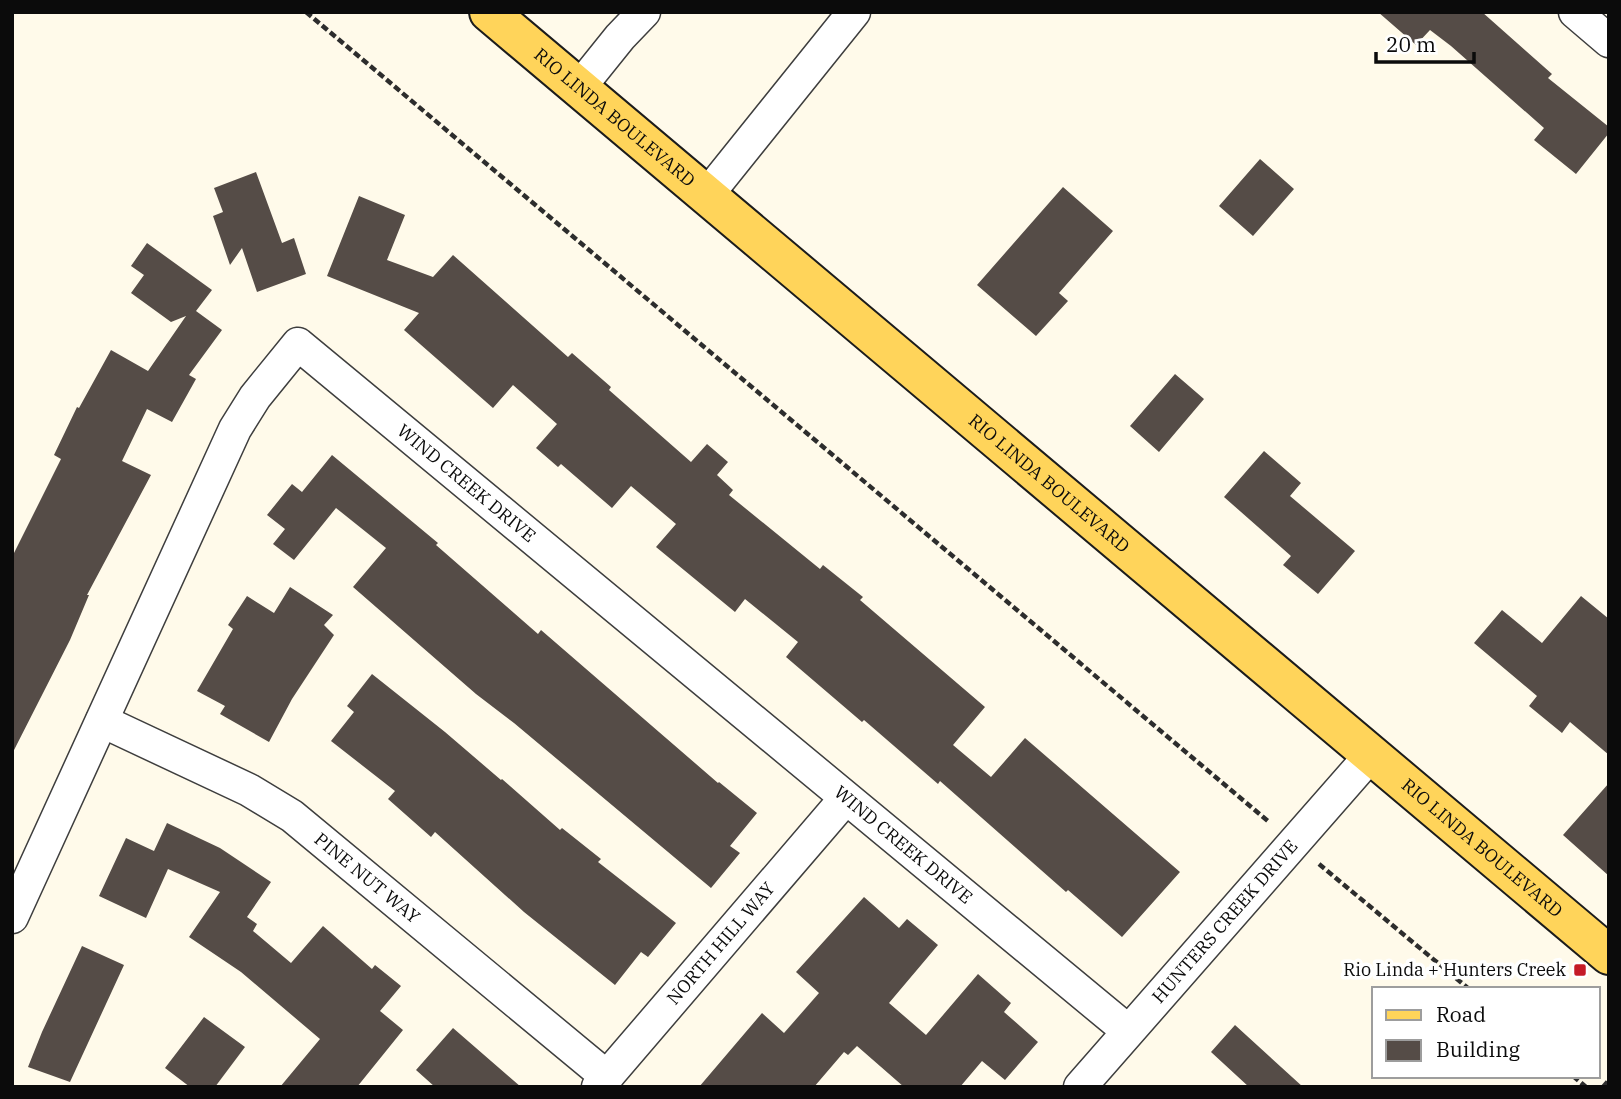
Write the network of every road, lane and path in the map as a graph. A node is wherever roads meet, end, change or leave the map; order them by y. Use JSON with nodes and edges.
{"nodes":[{"id":1,"x":306,"y":12,"type":"edge"},
{"id":2,"x":489,"y":12,"type":"edge"},
{"id":3,"x":644,"y":12,"type":"edge"},
{"id":4,"x":853,"y":12,"type":"edge"},
{"id":5,"x":1575,"y":12,"type":"edge"},
{"id":6,"x":1609,"y":41,"type":"edge"},
{"id":7,"x":579,"y":88,"type":"junction"},
{"id":8,"x":707,"y":195,"type":"junction"},
{"id":9,"x":102,"y":721,"type":"junction"},
{"id":10,"x":1370,"y":755,"type":"junction"},
{"id":11,"x":845,"y":799,"type":"junction"},
{"id":12,"x":1273,"y":825,"type":"dead end"},
{"id":13,"x":1317,"y":863,"type":"dead end"},
{"id":14,"x":12,"y":917,"type":"edge"},
{"id":15,"x":1609,"y":955,"type":"edge"},
{"id":16,"x":1467,"y":987,"type":"edge"},
{"id":17,"x":1128,"y":1031,"type":"junction"},
{"id":18,"x":1609,"y":1080,"type":"edge"},
{"id":19,"x":602,"y":1082,"type":"edge"},
{"id":20,"x":1080,"y":1087,"type":"edge"},
{"id":21,"x":1603,"y":1087,"type":"edge"}],
"edges":[{"from":1,"to":12,"type":"path"},
{"from":2,"to":7,"type":"main road","name":"RIO LINDA BOULEVARD"},
{"from":3,"to":7,"type":"street"},
{"from":4,"to":8,"type":"street"},
{"from":5,"to":6,"type":"street"},
{"from":7,"to":8,"type":"main road","name":"RIO LINDA BOULEVARD"},
{"from":8,"to":10,"type":"main road","name":"RIO LINDA BOULEVARD"},
{"from":9,"to":11,"type":"street","name":"WIND CREEK DRIVE"},
{"from":9,"to":14,"type":"street","name":"WIND CREEK DRIVE"},
{"from":9,"to":19,"type":"street","name":"PINE NUT WAY"},
{"from":10,"to":15,"type":"main road","name":"RIO LINDA BOULEVARD"},
{"from":10,"to":17,"type":"street","name":"HUNTERS CREEK DRIVE"},
{"from":11,"to":17,"type":"street","name":"WIND CREEK DRIVE"},
{"from":11,"to":19,"type":"street","name":"NORTH HILL WAY"},
{"from":13,"to":16,"type":"path"},
{"from":17,"to":20,"type":"street","name":"HUNTERS CREEK DRIVE"},
{"from":18,"to":21,"type":"path"}]}
